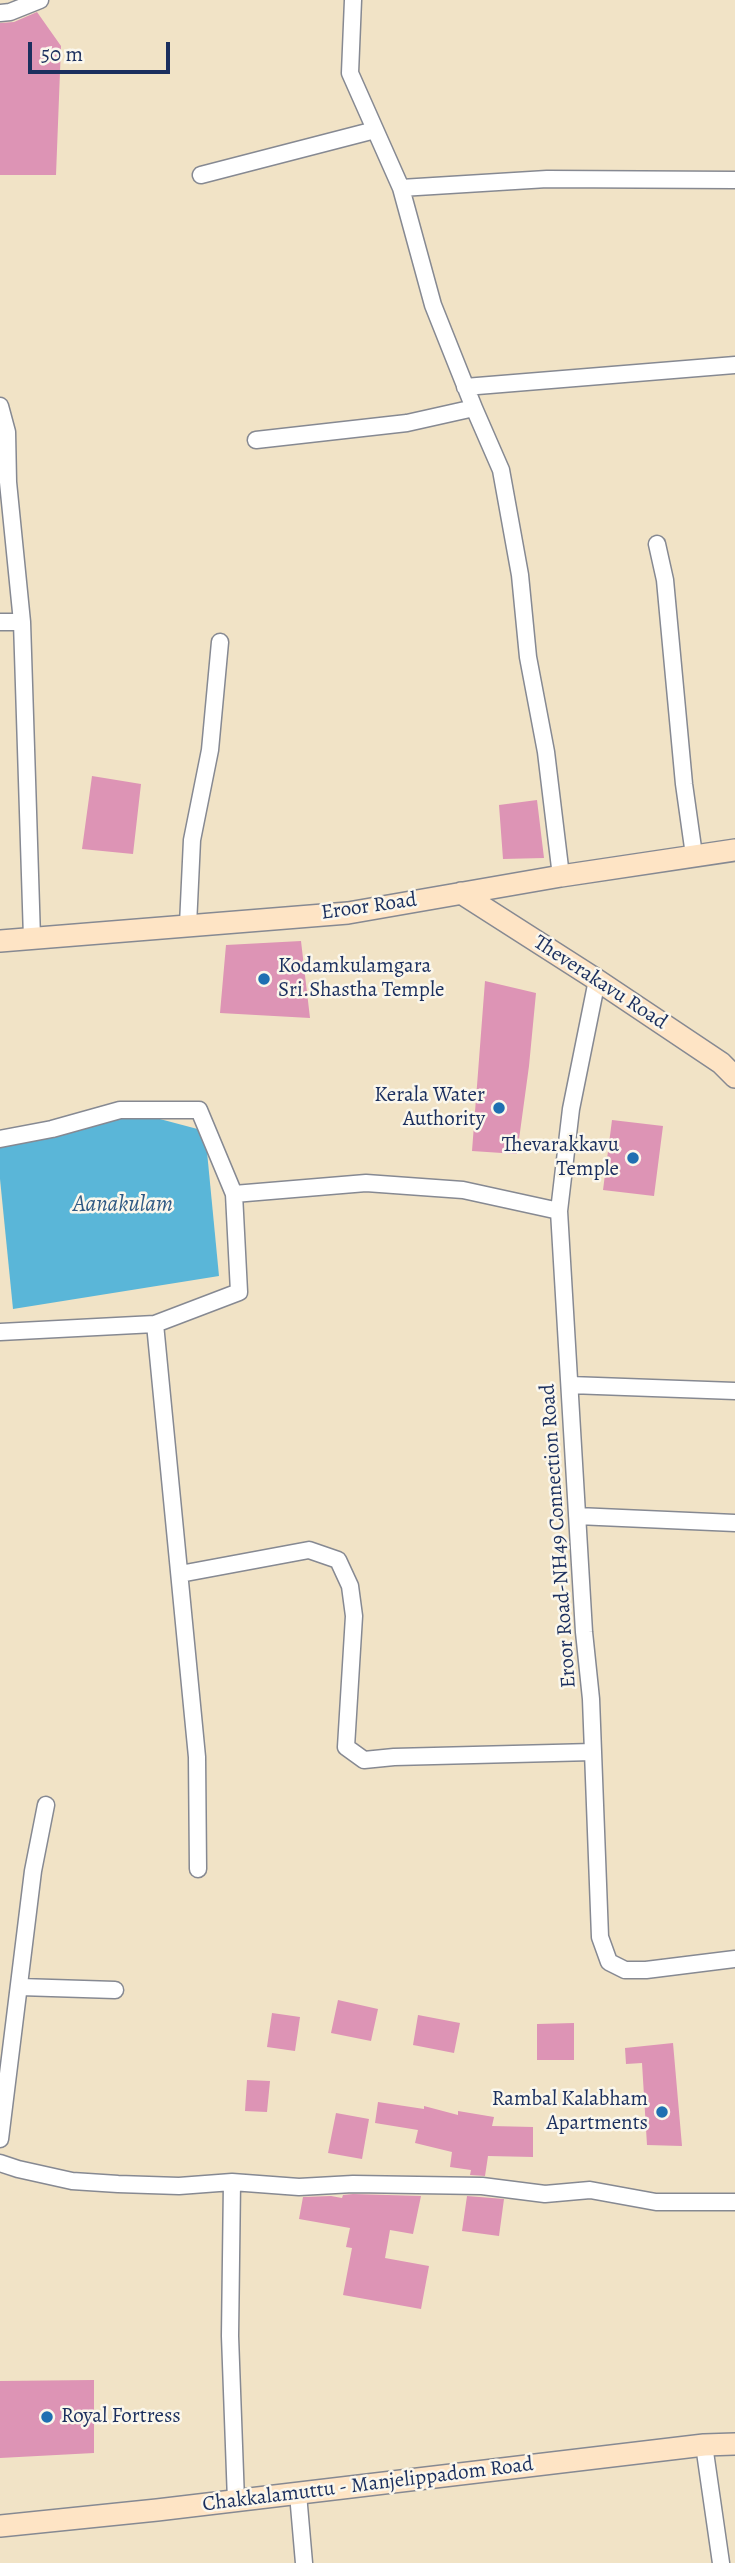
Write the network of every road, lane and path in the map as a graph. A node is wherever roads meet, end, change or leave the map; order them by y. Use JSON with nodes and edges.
{"nodes":[{"id":1,"x":40,"y":0,"type":"edge"},
{"id":2,"x":353,"y":0,"type":"edge"},
{"id":3,"x":0,"y":13,"type":"edge"},
{"id":4,"x":375,"y":130,"type":"junction"},
{"id":5,"x":201,"y":175,"type":"dead end"},
{"id":6,"x":735,"y":180,"type":"edge"},
{"id":7,"x":401,"y":188,"type":"junction"},
{"id":8,"x":735,"y":365,"type":"edge"},
{"id":9,"x":465,"y":387,"type":"junction"},
{"id":10,"x":0,"y":405,"type":"edge"},
{"id":11,"x":474,"y":408,"type":"junction"},
{"id":12,"x":256,"y":440,"type":"dead end"},
{"id":13,"x":657,"y":544,"type":"dead end"},
{"id":14,"x":0,"y":622,"type":"edge"},
{"id":15,"x":22,"y":622,"type":"junction"},
{"id":16,"x":220,"y":642,"type":"dead end"},
{"id":17,"x":735,"y":849,"type":"edge"},
{"id":18,"x":694,"y":855,"type":"junction"},
{"id":19,"x":561,"y":876,"type":"junction"},
{"id":20,"x":461,"y":893,"type":"junction"},
{"id":21,"x":187,"y":925,"type":"junction"},
{"id":22,"x":32,"y":939,"type":"junction"},
{"id":23,"x":0,"y":941,"type":"edge"},
{"id":24,"x":597,"y":980,"type":"junction"},
{"id":25,"x":735,"y":1077,"type":"edge"},
{"id":26,"x":0,"y":1139,"type":"edge"},
{"id":27,"x":234,"y":1194,"type":"junction"},
{"id":28,"x":559,"y":1211,"type":"junction"},
{"id":29,"x":155,"y":1324,"type":"junction"},
{"id":30,"x":0,"y":1332,"type":"edge"},
{"id":31,"x":570,"y":1385,"type":"junction"},
{"id":32,"x":735,"y":1391,"type":"edge"},
{"id":33,"x":577,"y":1516,"type":"junction"},
{"id":34,"x":735,"y":1523,"type":"edge"},
{"id":35,"x":180,"y":1574,"type":"junction"},
{"id":36,"x":593,"y":1752,"type":"junction"},
{"id":37,"x":46,"y":1805,"type":"dead end"},
{"id":38,"x":198,"y":1870,"type":"dead end"},
{"id":39,"x":735,"y":1959,"type":"edge"},
{"id":40,"x":20,"y":1987,"type":"junction"},
{"id":41,"x":115,"y":1990,"type":"dead end"},
{"id":42,"x":0,"y":2139,"type":"edge"},
{"id":43,"x":0,"y":2163,"type":"edge"},
{"id":44,"x":232,"y":2182,"type":"junction"},
{"id":45,"x":735,"y":2202,"type":"edge"},
{"id":46,"x":735,"y":2444,"type":"edge"},
{"id":47,"x":704,"y":2445,"type":"junction"},
{"id":48,"x":298,"y":2494,"type":"junction"},
{"id":49,"x":236,"y":2501,"type":"junction"},
{"id":50,"x":0,"y":2526,"type":"edge"},
{"id":51,"x":304,"y":2563,"type":"edge"},
{"id":52,"x":721,"y":2563,"type":"edge"}],
"edges":[{"from":1,"to":3,"type":"street"},
{"from":2,"to":4,"type":"street"},
{"from":4,"to":5,"type":"street"},
{"from":4,"to":7,"type":"street"},
{"from":6,"to":7,"type":"street"},
{"from":7,"to":9,"type":"street"},
{"from":8,"to":9,"type":"street"},
{"from":9,"to":11,"type":"street"},
{"from":10,"to":15,"type":"street"},
{"from":11,"to":12,"type":"street"},
{"from":11,"to":19,"type":"street"},
{"from":13,"to":18,"type":"street"},
{"from":14,"to":15,"type":"street"},
{"from":15,"to":22,"type":"street"},
{"from":16,"to":21,"type":"street"},
{"from":17,"to":18,"type":"street","name":"Eroor Road"},
{"from":18,"to":19,"type":"street","name":"Eroor Road"},
{"from":19,"to":20,"type":"street","name":"Eroor Road"},
{"from":20,"to":21,"type":"street","name":"Eroor Road"},
{"from":20,"to":24,"type":"street","name":"Theverakavu Road"},
{"from":21,"to":22,"type":"street","name":"Eroor Road"},
{"from":22,"to":23,"type":"street","name":"Eroor Road"},
{"from":24,"to":25,"type":"street","name":"Theverakavu Road"},
{"from":24,"to":28,"type":"street","name":"Eroor Road-NH49 Connection Road"},
{"from":26,"to":27,"type":"street"},
{"from":27,"to":28,"type":"street"},
{"from":27,"to":29,"type":"street"},
{"from":28,"to":31,"type":"street","name":"Eroor Road-NH49 Connection Road"},
{"from":29,"to":30,"type":"street"},
{"from":29,"to":35,"type":"street"},
{"from":31,"to":32,"type":"street"},
{"from":31,"to":33,"type":"street","name":"Eroor Road-NH49 Connection Road"},
{"from":33,"to":34,"type":"street"},
{"from":33,"to":36,"type":"street","name":"Eroor Road-NH49 Connection Road"},
{"from":35,"to":36,"type":"street"},
{"from":35,"to":38,"type":"street"},
{"from":36,"to":39,"type":"street","name":"Eroor Road-NH49 Connection Road"},
{"from":37,"to":40,"type":"street"},
{"from":40,"to":41,"type":"street"},
{"from":40,"to":42,"type":"street"},
{"from":43,"to":44,"type":"street"},
{"from":44,"to":45,"type":"street"},
{"from":44,"to":49,"type":"street"},
{"from":46,"to":47,"type":"street","name":"Chakkalamuttu - Manjelippadom Road"},
{"from":47,"to":48,"type":"street","name":"Chakkalamuttu - Manjelippadom Road"},
{"from":47,"to":52,"type":"street"},
{"from":48,"to":49,"type":"street","name":"Chakkalamuttu - Manjelippadom Road"},
{"from":48,"to":51,"type":"street"},
{"from":49,"to":50,"type":"street","name":"Chakkalamuttu - Manjelippadom Road"}]}
